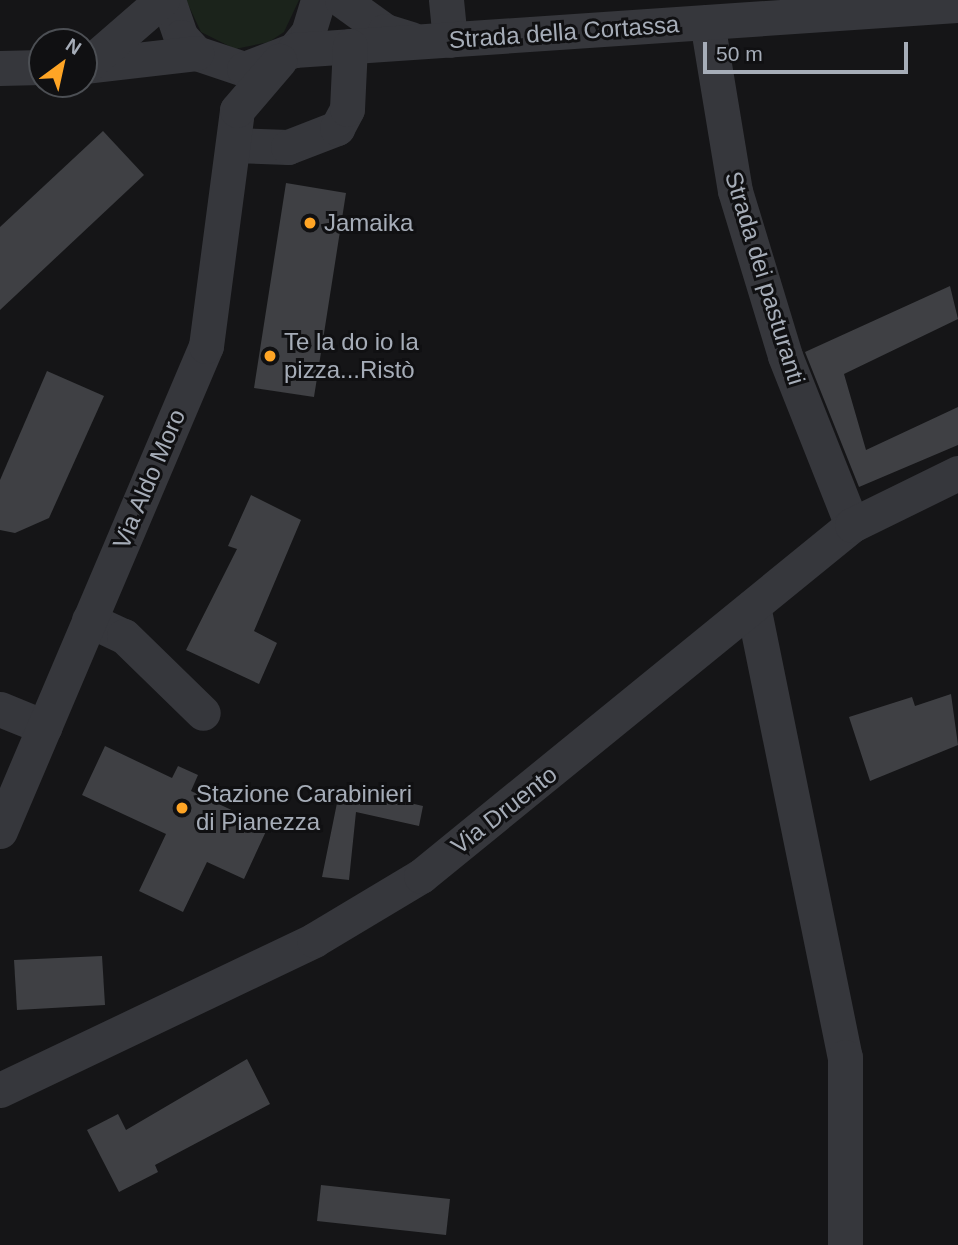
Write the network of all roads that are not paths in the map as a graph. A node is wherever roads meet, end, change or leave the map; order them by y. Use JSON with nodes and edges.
{"nodes":[{"id":1,"x":162,"y":0,"type":"edge"},
{"id":2,"x":168,"y":0,"type":"edge"},
{"id":3,"x":318,"y":0,"type":"edge"},
{"id":4,"x":342,"y":0,"type":"edge"},
{"id":5,"x":446,"y":0,"type":"edge"},
{"id":6,"x":958,"y":5,"type":"edge"},
{"id":7,"x":707,"y":22,"type":"junction"},
{"id":8,"x":436,"y":41,"type":"junction"},
{"id":9,"x":350,"y":46,"type":"junction"},
{"id":10,"x":98,"y":55,"type":"edge"},
{"id":11,"x":287,"y":55,"type":"junction"},
{"id":12,"x":203,"y":57,"type":"junction"},
{"id":13,"x":98,"y":65,"type":"edge"},
{"id":14,"x":28,"y":67,"type":"edge"},
{"id":15,"x":0,"y":68,"type":"edge"},
{"id":16,"x":237,"y":110,"type":"junction"},
{"id":17,"x":233,"y":145,"type":"junction"},
{"id":18,"x":958,"y":473,"type":"edge"},
{"id":19,"x":852,"y":525,"type":"junction"},
{"id":20,"x":753,"y":606,"type":"junction"},
{"id":21,"x":89,"y":620,"type":"junction"},
{"id":22,"x":0,"y":709,"type":"edge"},
{"id":23,"x":203,"y":713,"type":"dead end"},
{"id":24,"x":44,"y":727,"type":"junction"},
{"id":25,"x":0,"y":831,"type":"edge"},
{"id":26,"x":4,"y":1090,"type":"edge"},
{"id":27,"x":845,"y":1245,"type":"edge"}],
"edges":[{"from":1,"to":10,"type":"street"},
{"from":2,"to":12,"type":"street"},
{"from":3,"to":11,"type":"street"},
{"from":4,"to":8,"type":"street"},
{"from":5,"to":8,"type":"street"},
{"from":6,"to":7,"type":"street","name":"Strada della Cortassa"},
{"from":7,"to":8,"type":"street","name":"Strada della Cortassa"},
{"from":7,"to":19,"type":"street","name":"Strada dei pasturanti"},
{"from":8,"to":9,"type":"street","name":"Strada della Cortassa"},
{"from":9,"to":11,"type":"street","name":"Strada della Cortassa"},
{"from":9,"to":17,"type":"street"},
{"from":11,"to":12,"type":"street","name":"Strada della Cortassa"},
{"from":11,"to":16,"type":"street"},
{"from":12,"to":13,"type":"street","name":"Strada della Cortassa"},
{"from":12,"to":16,"type":"street"},
{"from":14,"to":15,"type":"street"},
{"from":16,"to":17,"type":"street","name":"Via Aldo Moro"},
{"from":17,"to":21,"type":"street","name":"Via Aldo Moro"},
{"from":18,"to":19,"type":"street","name":"Via Druento"},
{"from":19,"to":20,"type":"street","name":"Via Druento"},
{"from":20,"to":26,"type":"street","name":"Via Druento"},
{"from":20,"to":27,"type":"street"},
{"from":21,"to":23,"type":"street"},
{"from":21,"to":24,"type":"street","name":"Via Aldo Moro"},
{"from":22,"to":24,"type":"street"},
{"from":24,"to":25,"type":"street","name":"Via Aldo Moro"}]}
